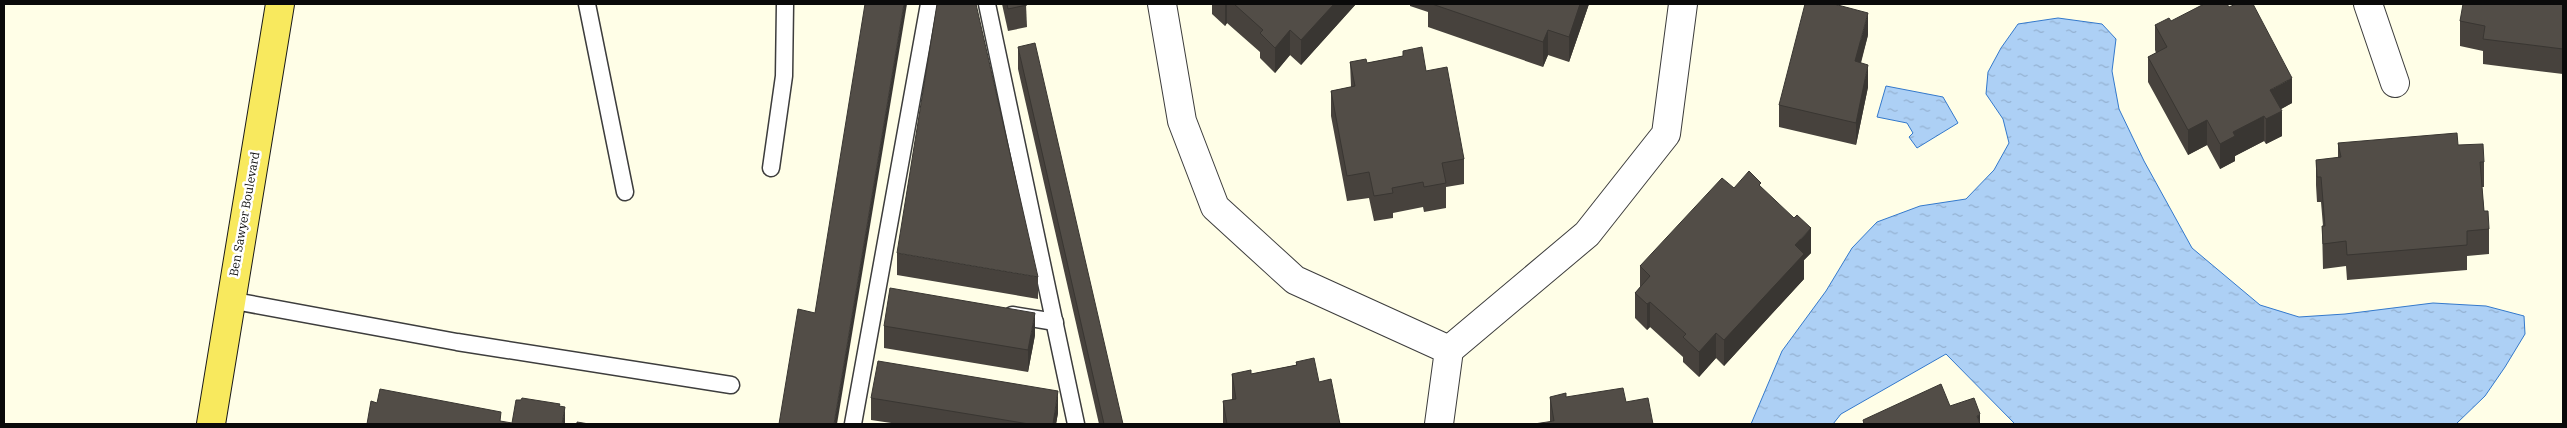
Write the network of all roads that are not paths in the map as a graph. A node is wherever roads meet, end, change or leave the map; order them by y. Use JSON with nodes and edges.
{"nodes":[{"id":1,"x":280,"y":4,"type":"edge"},
{"id":2,"x":587,"y":4,"type":"edge"},
{"id":3,"x":785,"y":4,"type":"edge"},
{"id":4,"x":929,"y":4,"type":"edge"},
{"id":5,"x":987,"y":4,"type":"edge"},
{"id":6,"x":1162,"y":4,"type":"edge"},
{"id":7,"x":1683,"y":4,"type":"edge"},
{"id":8,"x":2368,"y":4,"type":"edge"},
{"id":9,"x":2395,"y":83,"type":"dead end"},
{"id":10,"x":771,"y":168,"type":"dead end"},
{"id":11,"x":625,"y":192,"type":"dead end"},
{"id":12,"x":877,"y":293,"type":"junction"},
{"id":13,"x":896,"y":296,"type":"edge"},
{"id":14,"x":230,"y":300,"type":"junction"},
{"id":15,"x":999,"y":313,"type":"edge"},
{"id":16,"x":1055,"y":322,"type":"junction"},
{"id":17,"x":1449,"y":350,"type":"junction"},
{"id":18,"x":864,"y":365,"type":"junction"},
{"id":19,"x":884,"y":368,"type":"edge"},
{"id":20,"x":731,"y":385,"type":"dead end"},
{"id":21,"x":1051,"y":393,"type":"edge"},
{"id":22,"x":1070,"y":396,"type":"junction"},
{"id":23,"x":211,"y":424,"type":"edge"},
{"id":24,"x":853,"y":424,"type":"edge"},
{"id":25,"x":1076,"y":424,"type":"edge"},
{"id":26,"x":1439,"y":424,"type":"edge"}],
"edges":[{"from":1,"to":14,"type":"main road","name":"Ben Sawyer Boulevard"},
{"from":2,"to":11,"type":"lane"},
{"from":3,"to":10,"type":"lane"},
{"from":4,"to":12,"type":"lane"},
{"from":5,"to":16,"type":"lane"},
{"from":6,"to":17,"type":"street"},
{"from":7,"to":17,"type":"street"},
{"from":8,"to":9,"type":"street"},
{"from":12,"to":13,"type":"lane"},
{"from":12,"to":18,"type":"lane"},
{"from":14,"to":20,"type":"lane"},
{"from":14,"to":23,"type":"main road","name":"Ben Sawyer Boulevard"},
{"from":15,"to":16,"type":"lane"},
{"from":16,"to":22,"type":"lane"},
{"from":17,"to":26,"type":"street"},
{"from":18,"to":19,"type":"lane"},
{"from":18,"to":24,"type":"lane"},
{"from":21,"to":22,"type":"lane"},
{"from":22,"to":25,"type":"lane"}]}
